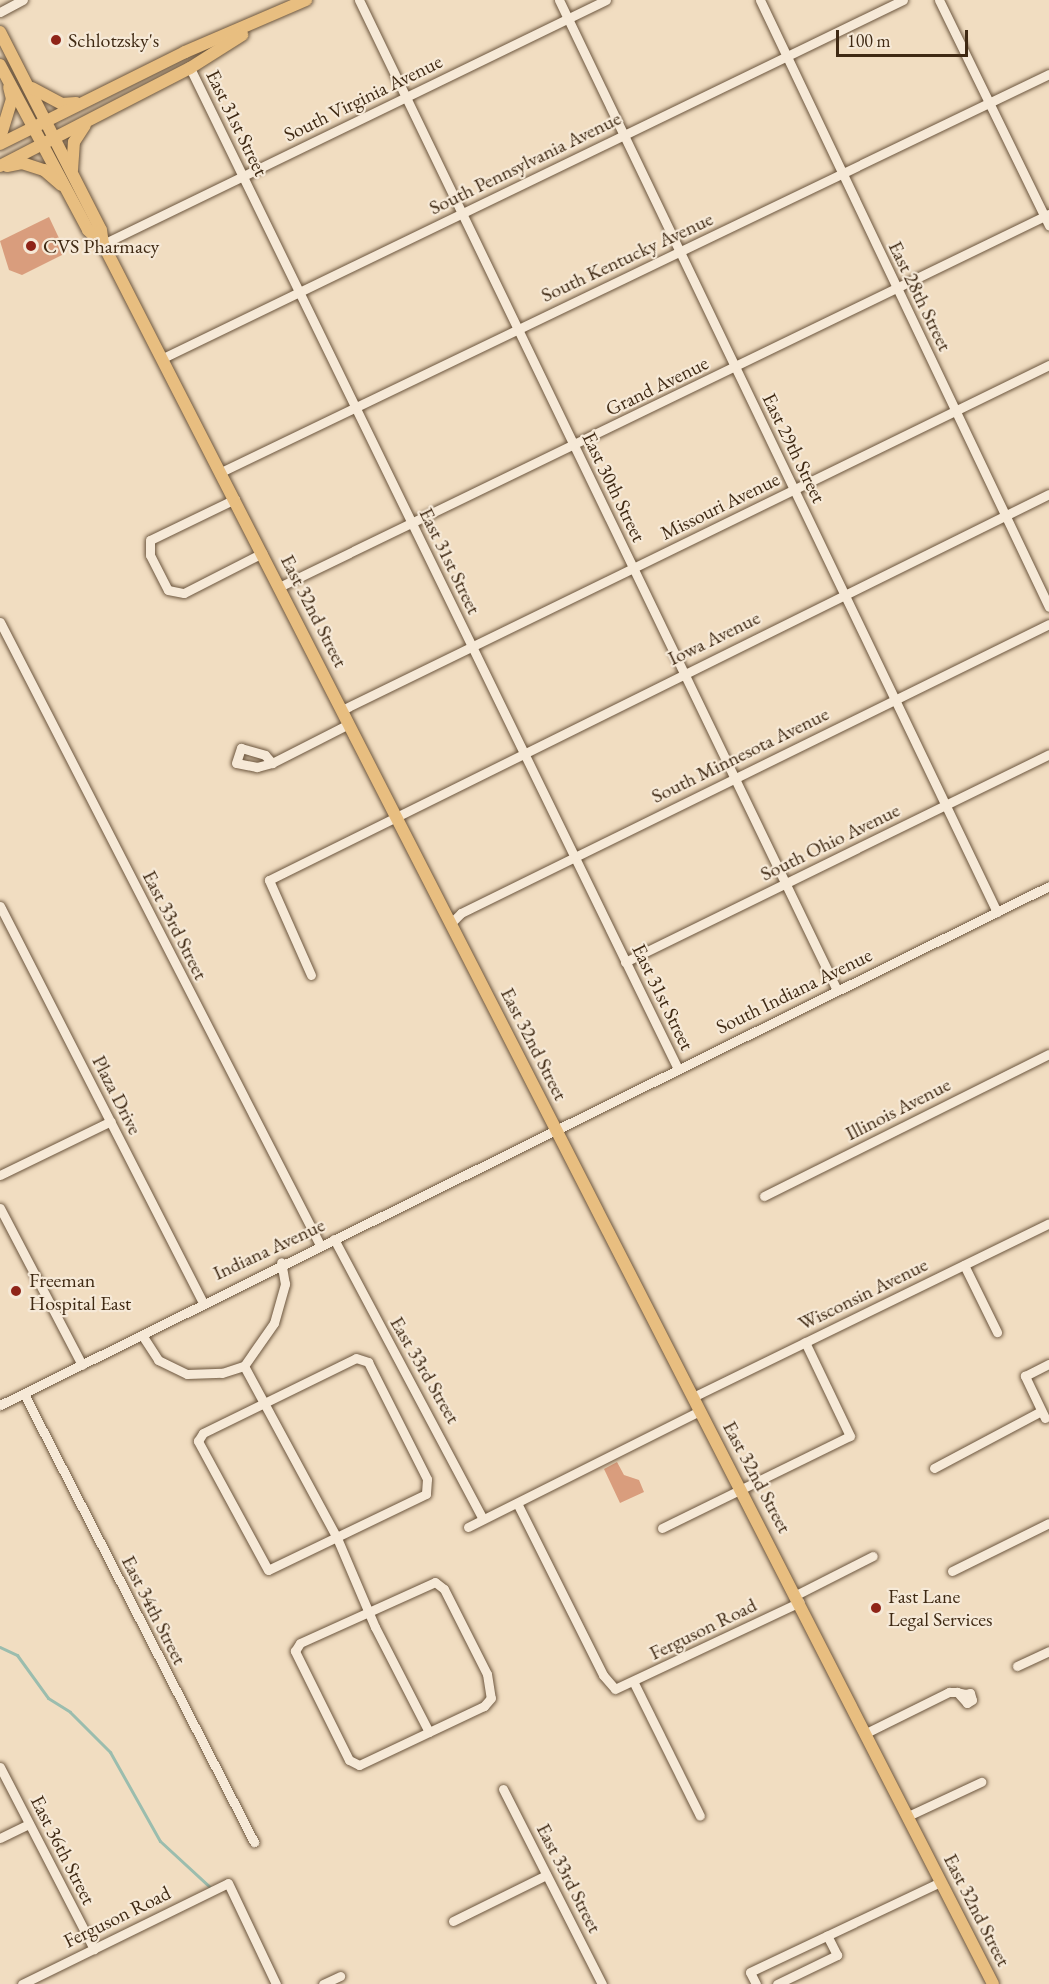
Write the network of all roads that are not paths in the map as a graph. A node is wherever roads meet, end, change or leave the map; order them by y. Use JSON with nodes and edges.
{"nodes":[{"id":1,"x":23,"y":0,"type":"edge"},
{"id":2,"x":306,"y":0,"type":"edge"},
{"id":3,"x":359,"y":0,"type":"edge"},
{"id":4,"x":560,"y":0,"type":"edge"},
{"id":5,"x":606,"y":0,"type":"edge"},
{"id":6,"x":760,"y":0,"type":"edge"},
{"id":7,"x":903,"y":0,"type":"edge"},
{"id":8,"x":939,"y":0,"type":"edge"},
{"id":9,"x":0,"y":12,"type":"edge"},
{"id":10,"x":568,"y":18,"type":"junction"},
{"id":11,"x":266,"y":20,"type":"junction"},
{"id":12,"x":0,"y":32,"type":"edge"},
{"id":13,"x":786,"y":56,"type":"junction"},
{"id":14,"x":0,"y":65,"type":"edge"},
{"id":15,"x":190,"y":68,"type":"junction"},
{"id":16,"x":1049,"y":74,"type":"edge"},
{"id":17,"x":6,"y":77,"type":"junction"},
{"id":18,"x":27,"y":84,"type":"junction"},
{"id":19,"x":406,"y":98,"type":"junction"},
{"id":20,"x":81,"y":103,"type":"junction"},
{"id":21,"x":989,"y":103,"type":"junction"},
{"id":22,"x":89,"y":120,"type":"junction"},
{"id":23,"x":47,"y":121,"type":"junction"},
{"id":24,"x":34,"y":127,"type":"junction"},
{"id":25,"x":624,"y":135,"type":"junction"},
{"id":26,"x":56,"y":137,"type":"junction"},
{"id":27,"x":0,"y":138,"type":"edge"},
{"id":28,"x":0,"y":144,"type":"edge"},
{"id":29,"x":43,"y":144,"type":"junction"},
{"id":30,"x":0,"y":167,"type":"edge"},
{"id":31,"x":72,"y":171,"type":"junction"},
{"id":32,"x":842,"y":174,"type":"junction"},
{"id":33,"x":243,"y":176,"type":"junction"},
{"id":34,"x":67,"y":189,"type":"junction"},
{"id":35,"x":462,"y":214,"type":"junction"},
{"id":36,"x":1047,"y":215,"type":"edge"},
{"id":37,"x":1049,"y":226,"type":"edge"},
{"id":38,"x":104,"y":244,"type":"junction"},
{"id":39,"x":681,"y":252,"type":"junction"},
{"id":40,"x":897,"y":290,"type":"junction"},
{"id":41,"x":299,"y":291,"type":"junction"},
{"id":42,"x":517,"y":329,"type":"junction"},
{"id":43,"x":162,"y":358,"type":"junction"},
{"id":44,"x":1049,"y":365,"type":"edge"},
{"id":45,"x":736,"y":368,"type":"junction"},
{"id":46,"x":356,"y":408,"type":"junction"},
{"id":47,"x":955,"y":411,"type":"junction"},
{"id":48,"x":574,"y":446,"type":"junction"},
{"id":49,"x":221,"y":472,"type":"junction"},
{"id":50,"x":794,"y":489,"type":"junction"},
{"id":51,"x":1049,"y":494,"type":"edge"},
{"id":52,"x":235,"y":499,"type":"junction"},
{"id":53,"x":1005,"y":516,"type":"junction"},
{"id":54,"x":412,"y":524,"type":"junction"},
{"id":55,"x":262,"y":553,"type":"junction"},
{"id":56,"x":633,"y":568,"type":"junction"},
{"id":57,"x":279,"y":587,"type":"junction"},
{"id":58,"x":844,"y":594,"type":"junction"},
{"id":59,"x":1049,"y":607,"type":"edge"},
{"id":60,"x":0,"y":622,"type":"edge"},
{"id":61,"x":1049,"y":624,"type":"edge"},
{"id":62,"x":472,"y":647,"type":"junction"},
{"id":63,"x":684,"y":673,"type":"junction"},
{"id":64,"x":895,"y":700,"type":"junction"},
{"id":65,"x":342,"y":710,"type":"junction"},
{"id":66,"x":349,"y":724,"type":"junction"},
{"id":67,"x":523,"y":752,"type":"junction"},
{"id":68,"x":1049,"y":754,"type":"edge"},
{"id":69,"x":272,"y":763,"type":"dead end"},
{"id":70,"x":734,"y":778,"type":"junction"},
{"id":71,"x":945,"y":806,"type":"junction"},
{"id":72,"x":394,"y":814,"type":"junction"},
{"id":73,"x":574,"y":857,"type":"junction"},
{"id":74,"x":785,"y":884,"type":"junction"},
{"id":75,"x":1049,"y":886,"type":"edge"},
{"id":76,"x":0,"y":906,"type":"edge"},
{"id":77,"x":997,"y":912,"type":"junction"},
{"id":78,"x":451,"y":923,"type":"junction"},
{"id":79,"x":625,"y":962,"type":"junction"},
{"id":80,"x":311,"y":975,"type":"dead end"},
{"id":81,"x":837,"y":990,"type":"junction"},
{"id":82,"x":1049,"y":1054,"type":"edge"},
{"id":83,"x":678,"y":1068,"type":"junction"},
{"id":84,"x":111,"y":1121,"type":"junction"},
{"id":85,"x":556,"y":1129,"type":"junction"},
{"id":86,"x":0,"y":1175,"type":"edge"},
{"id":87,"x":764,"y":1196,"type":"dead end"},
{"id":88,"x":0,"y":1208,"type":"edge"},
{"id":89,"x":1049,"y":1223,"type":"edge"},
{"id":90,"x":334,"y":1239,"type":"junction"},
{"id":91,"x":320,"y":1245,"type":"junction"},
{"id":92,"x":281,"y":1262,"type":"junction"},
{"id":93,"x":964,"y":1265,"type":"junction"},
{"id":94,"x":202,"y":1301,"type":"junction"},
{"id":95,"x":997,"y":1332,"type":"dead end"},
{"id":96,"x":142,"y":1335,"type":"junction"},
{"id":97,"x":806,"y":1342,"type":"junction"},
{"id":98,"x":1049,"y":1364,"type":"edge"},
{"id":99,"x":82,"y":1365,"type":"junction"},
{"id":100,"x":244,"y":1366,"type":"junction"},
{"id":101,"x":24,"y":1394,"type":"junction"},
{"id":102,"x":693,"y":1397,"type":"junction"},
{"id":103,"x":264,"y":1401,"type":"junction"},
{"id":104,"x":0,"y":1405,"type":"edge"},
{"id":105,"x":700,"y":1411,"type":"junction"},
{"id":106,"x":934,"y":1468,"type":"dead end"},
{"id":107,"x":741,"y":1489,"type":"junction"},
{"id":108,"x":517,"y":1503,"type":"junction"},
{"id":109,"x":483,"y":1519,"type":"junction"},
{"id":110,"x":1049,"y":1523,"type":"edge"},
{"id":111,"x":468,"y":1527,"type":"dead end"},
{"id":112,"x":662,"y":1528,"type":"dead end"},
{"id":113,"x":337,"y":1538,"type":"junction"},
{"id":114,"x":873,"y":1556,"type":"dead end"},
{"id":115,"x":952,"y":1571,"type":"dead end"},
{"id":116,"x":798,"y":1599,"type":"junction"},
{"id":117,"x":369,"y":1612,"type":"junction"},
{"id":118,"x":1049,"y":1651,"type":"edge"},
{"id":119,"x":1017,"y":1666,"type":"dead end"},
{"id":120,"x":634,"y":1683,"type":"junction"},
{"id":121,"x":957,"y":1692,"type":"dead end"},
{"id":122,"x":429,"y":1732,"type":"junction"},
{"id":123,"x":866,"y":1733,"type":"junction"},
{"id":124,"x":0,"y":1767,"type":"edge"},
{"id":125,"x":981,"y":1782,"type":"dead end"},
{"id":126,"x":503,"y":1789,"type":"dead end"},
{"id":127,"x":700,"y":1816,"type":"dead end"},
{"id":128,"x":908,"y":1816,"type":"junction"},
{"id":129,"x":29,"y":1824,"type":"junction"},
{"id":130,"x":0,"y":1838,"type":"edge"},
{"id":131,"x":254,"y":1842,"type":"dead end"},
{"id":132,"x":546,"y":1875,"type":"junction"},
{"id":133,"x":940,"y":1882,"type":"junction"},
{"id":134,"x":453,"y":1921,"type":"dead end"},
{"id":135,"x":827,"y":1935,"type":"junction"},
{"id":136,"x":94,"y":1948,"type":"junction"},
{"id":137,"x":340,"y":1976,"type":"dead end"},
{"id":138,"x":22,"y":1984,"type":"edge"},
{"id":139,"x":276,"y":1984,"type":"edge"},
{"id":140,"x":323,"y":1984,"type":"edge"},
{"id":141,"x":602,"y":1984,"type":"edge"},
{"id":142,"x":756,"y":1984,"type":"edge"},
{"id":143,"x":777,"y":1984,"type":"edge"},
{"id":144,"x":993,"y":1984,"type":"edge"}],
"edges":[{"from":1,"to":9,"type":"street"},
{"from":2,"to":11,"type":"main road"},
{"from":3,"to":19,"type":"street","name":"East 30th Street"},
{"from":4,"to":10,"type":"street","name":"East 29th Street"},
{"from":5,"to":10,"type":"street","name":"South Virginia Avenue"},
{"from":6,"to":13,"type":"street","name":"East 28th Street"},
{"from":7,"to":13,"type":"street","name":"South Pennsylvania Avenue"},
{"from":8,"to":21,"type":"street"},
{"from":10,"to":19,"type":"street","name":"South Virginia Avenue"},
{"from":10,"to":25,"type":"street","name":"East 29th Street"},
{"from":11,"to":15,"type":"main road"},
{"from":11,"to":20,"type":"main road"},
{"from":12,"to":18,"type":"main road","name":"East 32nd Street"},
{"from":13,"to":25,"type":"street","name":"South Pennsylvania Avenue"},
{"from":13,"to":32,"type":"street","name":"East 28th Street"},
{"from":14,"to":17,"type":"main road"},
{"from":15,"to":22,"type":"main road"},
{"from":15,"to":33,"type":"street","name":"East 31st Street"},
{"from":16,"to":21,"type":"street","name":"South Kentucky Avenue"},
{"from":17,"to":24,"type":"main road"},
{"from":17,"to":27,"type":"main road"},
{"from":18,"to":20,"type":"main road"},
{"from":18,"to":23,"type":"main road","name":"East 32nd Street"},
{"from":19,"to":33,"type":"street","name":"South Virginia Avenue"},
{"from":19,"to":35,"type":"street","name":"East 30th Street"},
{"from":20,"to":23,"type":"main road"},
{"from":21,"to":32,"type":"street","name":"South Kentucky Avenue"},
{"from":21,"to":36,"type":"street"},
{"from":22,"to":26,"type":"main road"},
{"from":22,"to":31,"type":"main road"},
{"from":23,"to":24,"type":"main road"},
{"from":23,"to":26,"type":"main road","name":"East 32nd Street"},
{"from":24,"to":28,"type":"main road"},
{"from":24,"to":29,"type":"main road"},
{"from":25,"to":35,"type":"street","name":"South Pennsylvania Avenue"},
{"from":25,"to":39,"type":"street","name":"East 29th Street"},
{"from":26,"to":29,"type":"main road"},
{"from":26,"to":31,"type":"main road","name":"East 32nd Street"},
{"from":29,"to":30,"type":"main road"},
{"from":29,"to":34,"type":"main road"},
{"from":30,"to":34,"type":"main road"},
{"from":31,"to":38,"type":"main road","name":"East 32nd Street"},
{"from":32,"to":39,"type":"street","name":"South Kentucky Avenue"},
{"from":32,"to":40,"type":"street","name":"East 28th Street"},
{"from":33,"to":38,"type":"street","name":"South Virginia Avenue"},
{"from":33,"to":41,"type":"street","name":"East 31st Street"},
{"from":34,"to":38,"type":"main road"},
{"from":35,"to":41,"type":"street","name":"South Pennsylvania Avenue"},
{"from":35,"to":42,"type":"street","name":"East 30th Street"},
{"from":36,"to":37,"type":"street"},
{"from":36,"to":40,"type":"street","name":"Grand Avenue"},
{"from":38,"to":43,"type":"main road","name":"East 32nd Street"},
{"from":39,"to":42,"type":"street","name":"South Kentucky Avenue"},
{"from":39,"to":45,"type":"street","name":"East 29th Street"},
{"from":40,"to":45,"type":"street","name":"Grand Avenue"},
{"from":40,"to":47,"type":"street","name":"East 28th Street"},
{"from":41,"to":43,"type":"street","name":"South Pennsylvania Avenue"},
{"from":41,"to":46,"type":"street","name":"East 31st Street"},
{"from":42,"to":46,"type":"street","name":"South Kentucky Avenue"},
{"from":42,"to":48,"type":"street","name":"East 30th Street"},
{"from":43,"to":49,"type":"main road","name":"East 32nd Street"},
{"from":44,"to":47,"type":"street","name":"Missouri Avenue"},
{"from":45,"to":48,"type":"street","name":"Grand Avenue"},
{"from":45,"to":50,"type":"street","name":"East 29th Street"},
{"from":46,"to":49,"type":"street","name":"South Kentucky Avenue"},
{"from":46,"to":54,"type":"street","name":"East 31st Street"},
{"from":47,"to":50,"type":"street","name":"Missouri Avenue"},
{"from":47,"to":53,"type":"street","name":"East 28th Street"},
{"from":48,"to":54,"type":"street","name":"Grand Avenue"},
{"from":48,"to":56,"type":"street","name":"East 30th Street"},
{"from":49,"to":52,"type":"main road","name":"East 32nd Street"},
{"from":50,"to":56,"type":"street","name":"Missouri Avenue"},
{"from":50,"to":58,"type":"street","name":"East 29th Street"},
{"from":51,"to":53,"type":"street","name":"Iowa Avenue"},
{"from":52,"to":55,"type":"main road","name":"East 32nd Street"},
{"from":52,"to":55,"type":"street"},
{"from":53,"to":58,"type":"street","name":"Iowa Avenue"},
{"from":53,"to":59,"type":"street","name":"East 28th Street"},
{"from":54,"to":57,"type":"street","name":"Grand Avenue"},
{"from":54,"to":62,"type":"street","name":"East 31st Street"},
{"from":55,"to":57,"type":"main road","name":"East 32nd Street"},
{"from":56,"to":62,"type":"street","name":"Missouri Avenue"},
{"from":56,"to":63,"type":"street","name":"East 30th Street"},
{"from":57,"to":65,"type":"main road","name":"East 32nd Street"},
{"from":58,"to":63,"type":"street","name":"Iowa Avenue"},
{"from":58,"to":64,"type":"street","name":"East 29th Street"},
{"from":60,"to":91,"type":"street","name":"East 33rd Street"},
{"from":61,"to":64,"type":"street","name":"South Minnesota Avenue"},
{"from":62,"to":65,"type":"street","name":"Missouri Avenue"},
{"from":62,"to":67,"type":"street","name":"East 31st Street"},
{"from":63,"to":67,"type":"street","name":"Iowa Avenue"},
{"from":63,"to":70,"type":"street","name":"East 30th Street"},
{"from":64,"to":70,"type":"street","name":"South Minnesota Avenue"},
{"from":64,"to":71,"type":"street","name":"East 29th Street"},
{"from":65,"to":66,"type":"main road","name":"East 32nd Street"},
{"from":66,"to":69,"type":"street"},
{"from":66,"to":72,"type":"main road","name":"East 32nd Street"},
{"from":67,"to":72,"type":"street","name":"Iowa Avenue"},
{"from":67,"to":73,"type":"street","name":"East 31st Street"},
{"from":68,"to":71,"type":"street","name":"South Ohio Avenue"},
{"from":70,"to":73,"type":"street","name":"South Minnesota Avenue"},
{"from":70,"to":74,"type":"street","name":"East 30th Street"},
{"from":71,"to":74,"type":"street","name":"South Ohio Avenue"},
{"from":71,"to":77,"type":"street","name":"East 29th Street"},
{"from":72,"to":78,"type":"main road","name":"East 32nd Street"},
{"from":72,"to":80,"type":"street","name":"Iowa Avenue"},
{"from":73,"to":78,"type":"street","name":"South Minnesota Avenue"},
{"from":73,"to":79,"type":"street","name":"East 31st Street"},
{"from":74,"to":79,"type":"street","name":"South Ohio Avenue"},
{"from":74,"to":81,"type":"street","name":"East 30th Street"},
{"from":75,"to":77,"type":"street","name":"South Indiana Avenue"},
{"from":76,"to":84,"type":"street","name":"Plaza Drive"},
{"from":77,"to":81,"type":"street","name":"South Indiana Avenue"},
{"from":78,"to":85,"type":"main road","name":"East 32nd Street"},
{"from":79,"to":83,"type":"street","name":"East 31st Street"},
{"from":81,"to":83,"type":"street","name":"South Indiana Avenue"},
{"from":82,"to":87,"type":"street","name":"Illinois Avenue"},
{"from":83,"to":85,"type":"street","name":"South Indiana Avenue"},
{"from":84,"to":86,"type":"street"},
{"from":84,"to":94,"type":"street","name":"Plaza Drive"},
{"from":85,"to":90,"type":"street","name":"Indiana Avenue"},
{"from":85,"to":102,"type":"main road","name":"East 32nd Street"},
{"from":88,"to":99,"type":"street"},
{"from":89,"to":93,"type":"street","name":"Wisconsin Avenue"},
{"from":90,"to":91,"type":"street","name":"Indiana Avenue"},
{"from":90,"to":109,"type":"street","name":"East 33rd Street"},
{"from":91,"to":92,"type":"street","name":"Indiana Avenue"},
{"from":92,"to":94,"type":"street","name":"Indiana Avenue"},
{"from":92,"to":100,"type":"street"},
{"from":93,"to":95,"type":"street"},
{"from":93,"to":97,"type":"street","name":"Wisconsin Avenue"},
{"from":94,"to":96,"type":"street","name":"Indiana Avenue"},
{"from":96,"to":99,"type":"street","name":"Indiana Avenue"},
{"from":96,"to":100,"type":"street"},
{"from":97,"to":102,"type":"street","name":"Wisconsin Avenue"},
{"from":97,"to":107,"type":"street"},
{"from":98,"to":106,"type":"street"},
{"from":99,"to":101,"type":"street","name":"Indiana Avenue"},
{"from":100,"to":103,"type":"street"},
{"from":101,"to":104,"type":"street","name":"Indiana Avenue"},
{"from":101,"to":131,"type":"street","name":"East 34th Street"},
{"from":102,"to":105,"type":"main road","name":"East 32nd Street"},
{"from":103,"to":113,"type":"street"},
{"from":103,"to":113,"type":"street"},
{"from":103,"to":113,"type":"street"},
{"from":105,"to":107,"type":"main road","name":"East 32nd Street"},
{"from":105,"to":108,"type":"street"},
{"from":107,"to":112,"type":"street"},
{"from":107,"to":116,"type":"main road","name":"East 32nd Street"},
{"from":108,"to":109,"type":"street"},
{"from":108,"to":120,"type":"street","name":"Ferguson Road"},
{"from":109,"to":111,"type":"street"},
{"from":110,"to":115,"type":"street"},
{"from":113,"to":117,"type":"street"},
{"from":114,"to":116,"type":"street","name":"Ferguson Road"},
{"from":116,"to":120,"type":"street","name":"Ferguson Road"},
{"from":116,"to":123,"type":"main road","name":"East 32nd Street"},
{"from":117,"to":122,"type":"street"},
{"from":117,"to":122,"type":"street"},
{"from":117,"to":122,"type":"street"},
{"from":118,"to":119,"type":"street"},
{"from":120,"to":127,"type":"street"},
{"from":121,"to":123,"type":"street"},
{"from":123,"to":128,"type":"main road","name":"East 32nd Street"},
{"from":124,"to":129,"type":"street","name":"East 36th Street"},
{"from":125,"to":128,"type":"street"},
{"from":126,"to":132,"type":"street","name":"East 33rd Street"},
{"from":128,"to":133,"type":"main road","name":"East 32nd Street"},
{"from":129,"to":130,"type":"street"},
{"from":129,"to":136,"type":"street","name":"East 36th Street"},
{"from":132,"to":134,"type":"street"},
{"from":132,"to":141,"type":"street","name":"East 33rd Street"},
{"from":133,"to":135,"type":"street"},
{"from":133,"to":144,"type":"main road","name":"East 32nd Street"},
{"from":135,"to":142,"type":"street"},
{"from":135,"to":143,"type":"street"},
{"from":136,"to":138,"type":"street","name":"Ferguson Road"},
{"from":136,"to":139,"type":"street","name":"Ferguson Road"},
{"from":137,"to":140,"type":"street"}]}
